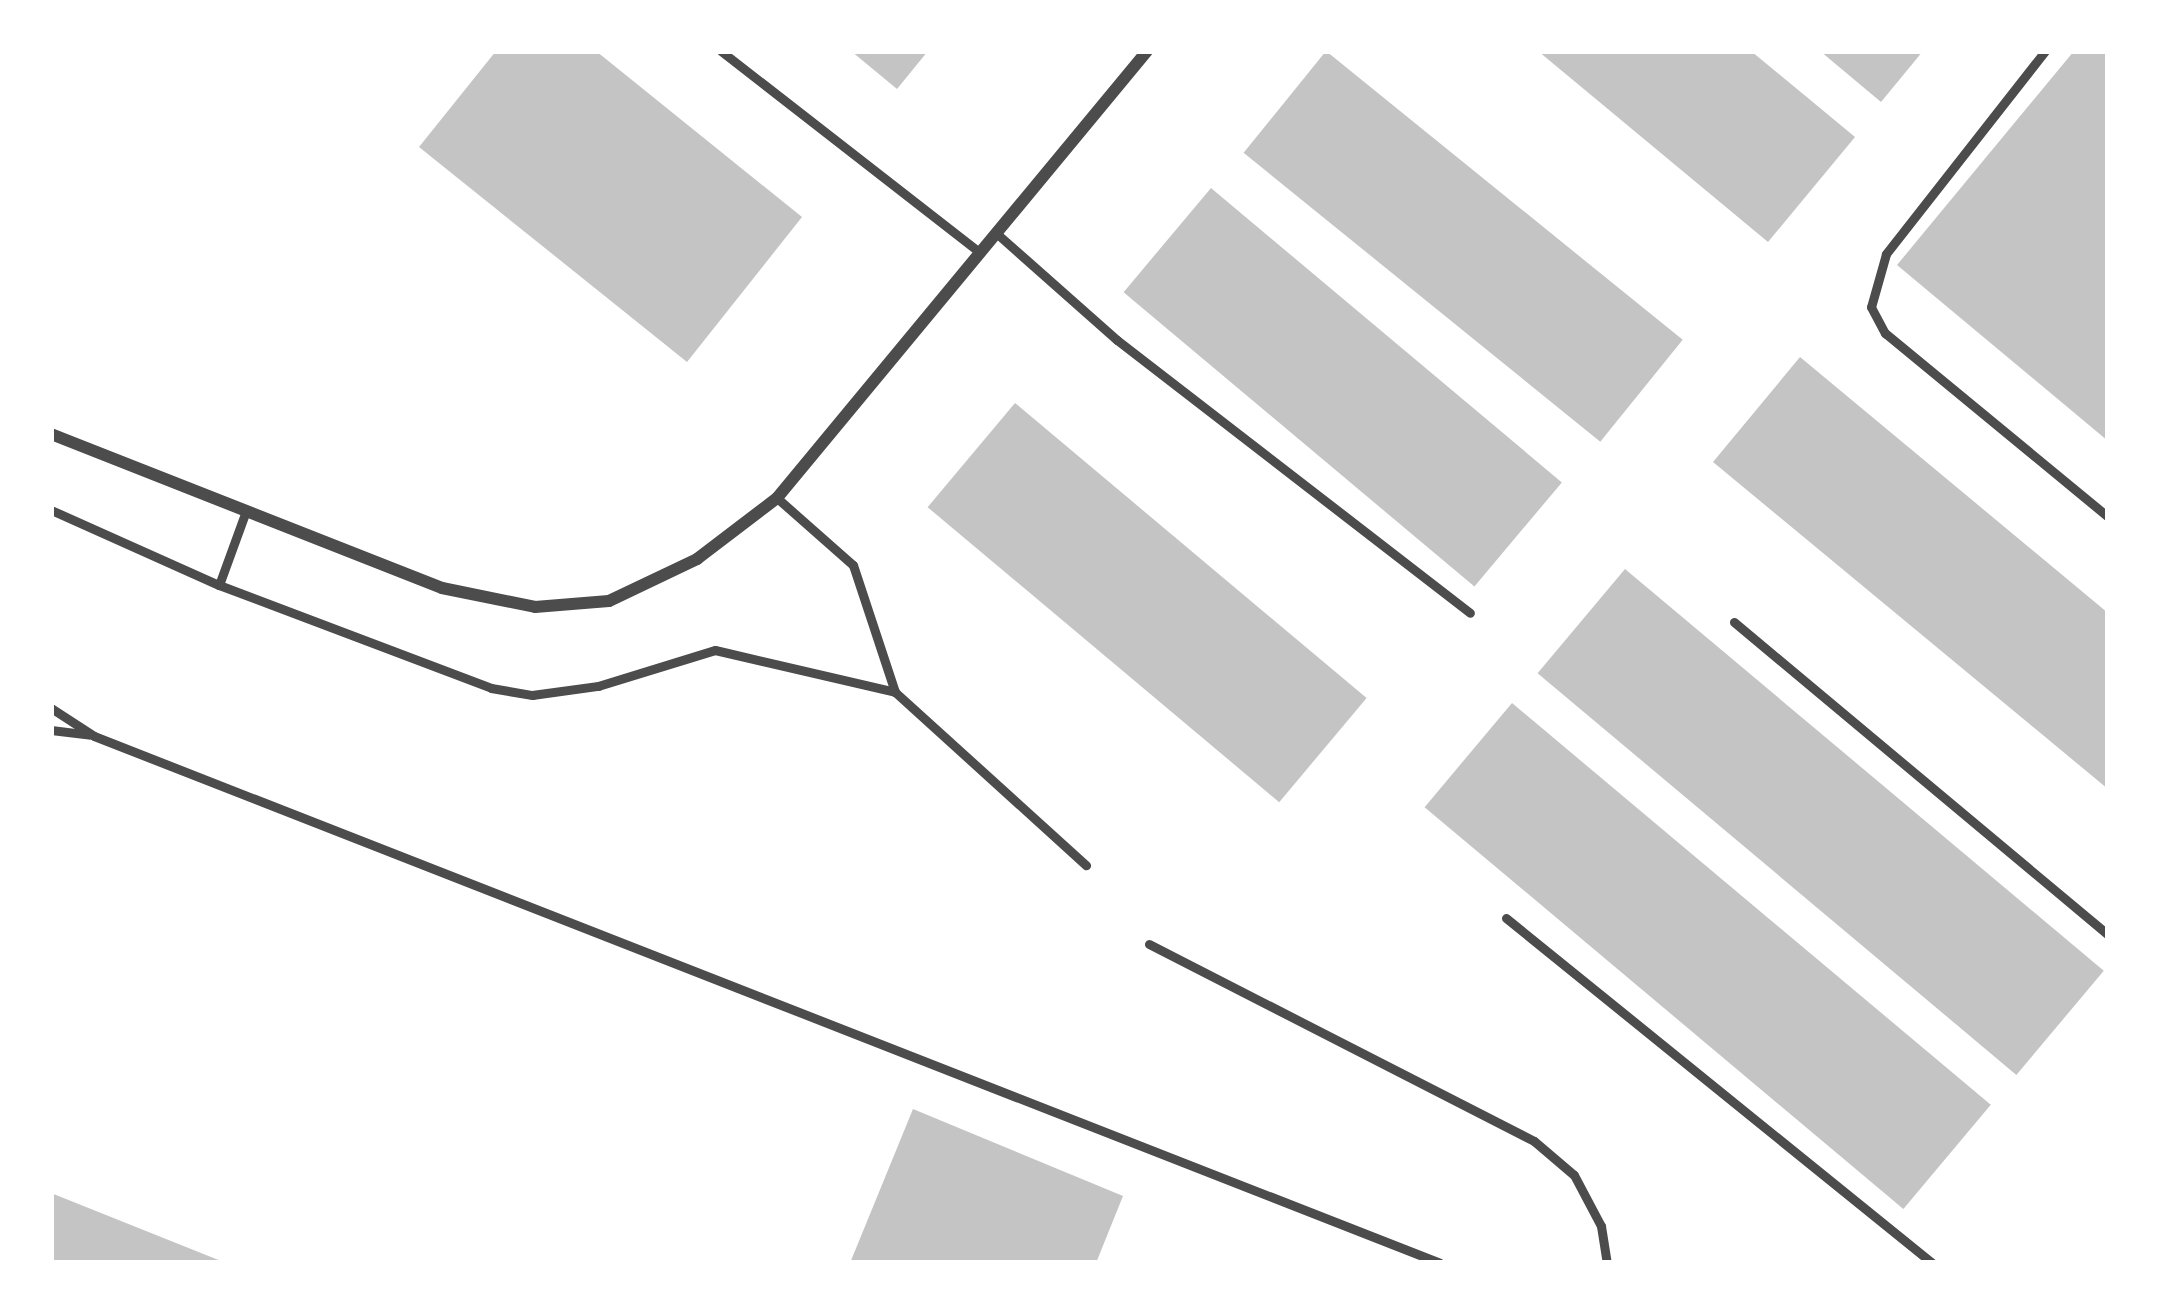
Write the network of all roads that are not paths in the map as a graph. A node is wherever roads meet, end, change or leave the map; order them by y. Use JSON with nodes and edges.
{"nodes":[{"id":1,"x":721,"y":51,"type":"edge"},
{"id":2,"x":1147,"y":51,"type":"edge"},
{"id":3,"x":2045,"y":51,"type":"edge"},
{"id":4,"x":995,"y":232,"type":"junction"},
{"id":5,"x":978,"y":250,"type":"junction"},
{"id":6,"x":51,"y":434,"type":"edge"},
{"id":7,"x":777,"y":498,"type":"junction"},
{"id":8,"x":51,"y":511,"type":"edge"},
{"id":9,"x":246,"y":511,"type":"junction"},
{"id":10,"x":2108,"y":517,"type":"edge"},
{"id":11,"x":219,"y":585,"type":"junction"},
{"id":12,"x":1470,"y":613,"type":"dead end"},
{"id":13,"x":1734,"y":622,"type":"dead end"},
{"id":14,"x":895,"y":692,"type":"junction"},
{"id":15,"x":51,"y":708,"type":"edge"},
{"id":16,"x":51,"y":730,"type":"edge"},
{"id":17,"x":94,"y":736,"type":"junction"},
{"id":18,"x":1086,"y":865,"type":"dead end"},
{"id":19,"x":1506,"y":918,"type":"dead end"},
{"id":20,"x":2108,"y":934,"type":"edge"},
{"id":21,"x":1149,"y":944,"type":"dead end"},
{"id":22,"x":1440,"y":1263,"type":"edge"},
{"id":23,"x":1607,"y":1263,"type":"edge"},
{"id":24,"x":1932,"y":1263,"type":"edge"}],
"edges":[{"from":1,"to":5,"type":"lane"},
{"from":2,"to":4,"type":"street"},
{"from":3,"to":10,"type":"lane"},
{"from":4,"to":5,"type":"street"},
{"from":4,"to":12,"type":"lane"},
{"from":5,"to":7,"type":"street"},
{"from":6,"to":9,"type":"street"},
{"from":7,"to":9,"type":"street"},
{"from":7,"to":14,"type":"lane"},
{"from":8,"to":11,"type":"lane"},
{"from":9,"to":11,"type":"lane"},
{"from":11,"to":14,"type":"lane"},
{"from":13,"to":20,"type":"lane"},
{"from":14,"to":18,"type":"lane"},
{"from":15,"to":17,"type":"lane"},
{"from":16,"to":17,"type":"lane"},
{"from":17,"to":22,"type":"lane"},
{"from":19,"to":24,"type":"lane"},
{"from":21,"to":23,"type":"lane"}]}
